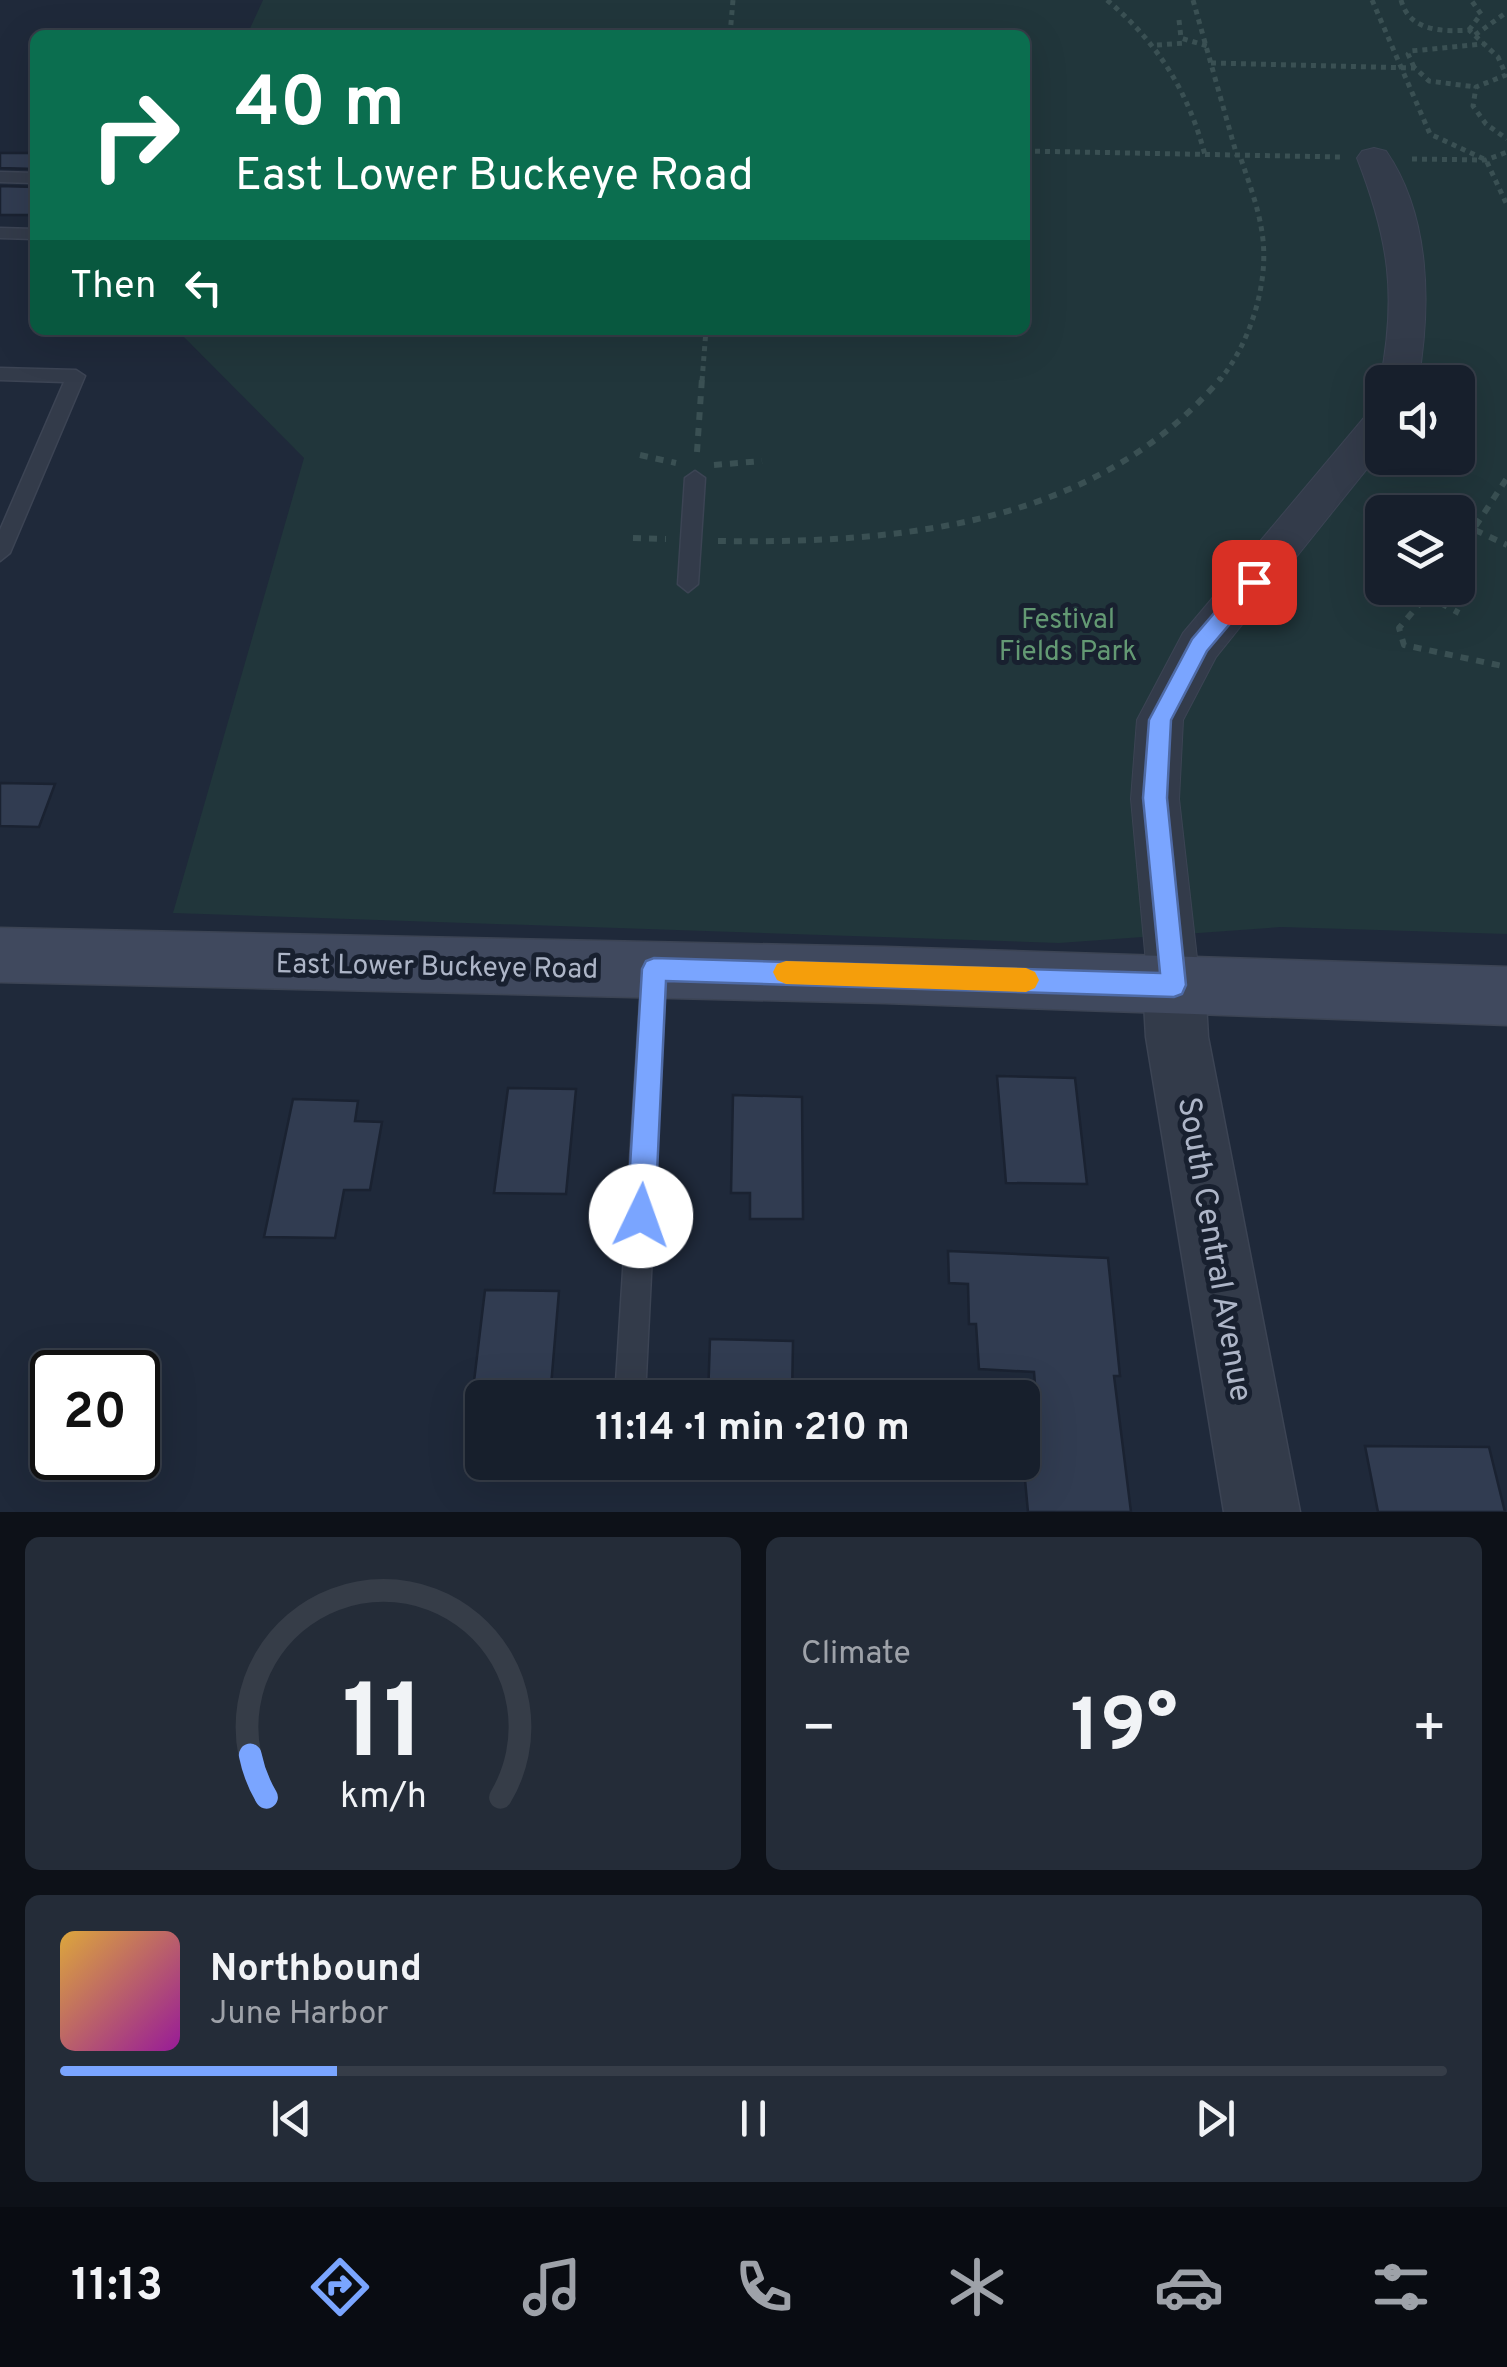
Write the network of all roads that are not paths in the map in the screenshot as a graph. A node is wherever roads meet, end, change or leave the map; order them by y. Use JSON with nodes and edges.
{"nodes":[{"id":1,"x":1375,"y":158,"type":"road end"},
{"id":2,"x":0,"y":177,"type":"edge"},
{"id":3,"x":30,"y":178,"type":"edge"},
{"id":4,"x":0,"y":233,"type":"edge"},
{"id":5,"x":30,"y":234,"type":"edge"},
{"id":6,"x":1402,"y":365,"type":"edge"},
{"id":7,"x":0,"y":374,"type":"edge"},
{"id":8,"x":1365,"y":443,"type":"edge"},
{"id":9,"x":695,"y":478,"type":"road end"},
{"id":10,"x":0,"y":553,"type":"edge"},
{"id":11,"x":688,"y":584,"type":"dead end"},
{"id":12,"x":0,"y":955,"type":"edge"},
{"id":13,"x":654,"y":969,"type":"junction"},
{"id":14,"x":1174,"y":985,"type":"junction"},
{"id":15,"x":1507,"y":996,"type":"edge"},
{"id":16,"x":631,"y":1380,"type":"edge"},
{"id":17,"x":1262,"y":1512,"type":"edge"}],
"edges":[{"from":1,"to":6,"type":"street"},
{"from":2,"to":3,"type":"lane"},
{"from":4,"to":5,"type":"lane"},
{"from":7,"to":10,"type":"lane"},
{"from":8,"to":14,"type":"street"},
{"from":9,"to":11,"type":"lane"},
{"from":12,"to":13,"type":"main road","name":"East Lower Buckeye Road"},
{"from":13,"to":14,"type":"main road","name":"East Lower Buckeye Road"},
{"from":13,"to":16,"type":"lane"},
{"from":14,"to":15,"type":"main road","name":"East Lower Buckeye Road"},
{"from":14,"to":17,"type":"street","name":"South Central Avenue"}]}
